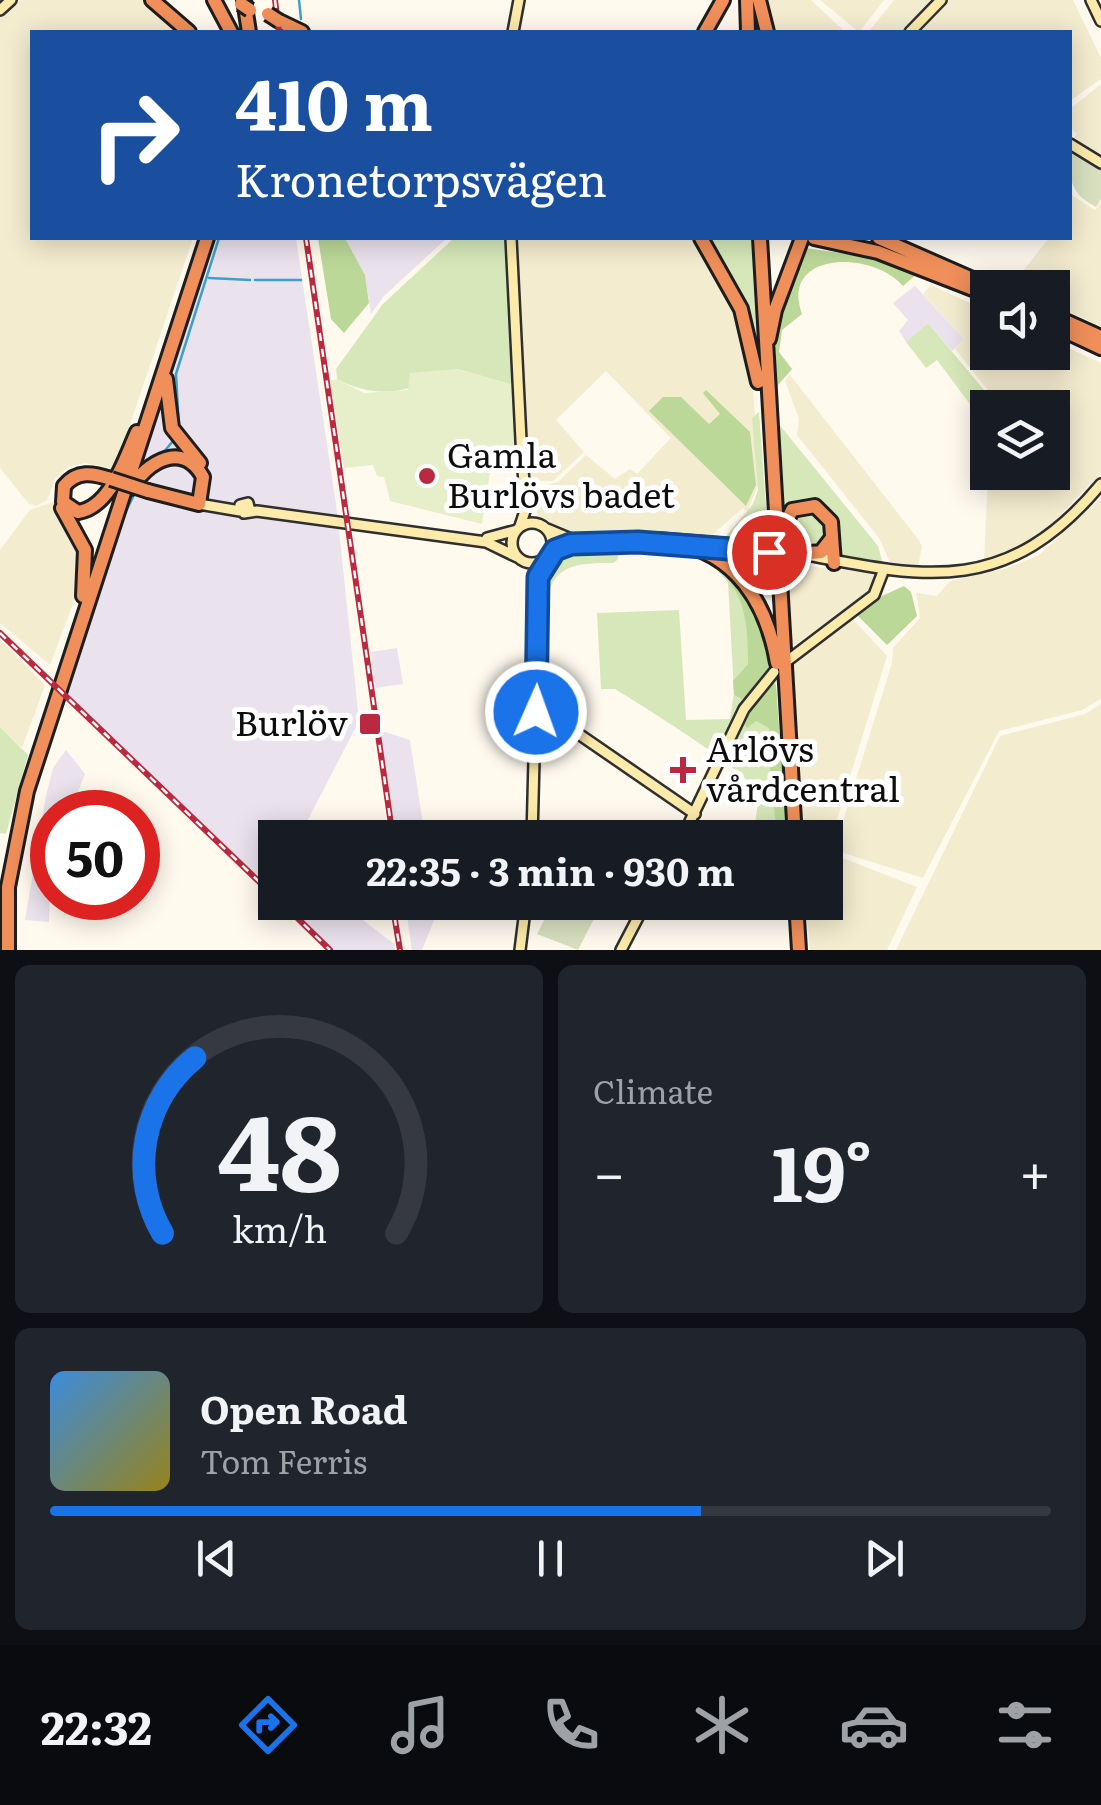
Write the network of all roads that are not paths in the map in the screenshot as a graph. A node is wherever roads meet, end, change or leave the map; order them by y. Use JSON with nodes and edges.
{"nodes":[{"id":1,"x":11,"y":0,"type":"edge"},
{"id":2,"x":152,"y":0,"type":"edge"},
{"id":3,"x":214,"y":0,"type":"edge"},
{"id":4,"x":519,"y":0,"type":"edge"},
{"id":5,"x":749,"y":0,"type":"edge"},
{"id":6,"x":760,"y":0,"type":"edge"},
{"id":7,"x":941,"y":0,"type":"edge"},
{"id":8,"x":1091,"y":0,"type":"edge"},
{"id":9,"x":244,"y":3,"type":"edge"},
{"id":10,"x":720,"y":5,"type":"edge"},
{"id":11,"x":0,"y":10,"type":"edge"},
{"id":12,"x":1101,"y":21,"type":"edge"},
{"id":13,"x":285,"y":26,"type":"edge"},
{"id":14,"x":187,"y":30,"type":"edge"},
{"id":15,"x":231,"y":30,"type":"edge"},
{"id":16,"x":249,"y":30,"type":"edge"},
{"id":17,"x":513,"y":30,"type":"edge"},
{"id":18,"x":709,"y":30,"type":"edge"},
{"id":19,"x":760,"y":30,"type":"edge"},
{"id":20,"x":760,"y":30,"type":"edge"},
{"id":21,"x":912,"y":30,"type":"edge"},
{"id":22,"x":1072,"y":145,"type":"edge"},
{"id":23,"x":1101,"y":163,"type":"edge"},
{"id":24,"x":203,"y":240,"type":"edge"},
{"id":25,"x":203,"y":240,"type":"edge"},
{"id":26,"x":512,"y":240,"type":"edge"},
{"id":27,"x":703,"y":240,"type":"edge"},
{"id":28,"x":801,"y":240,"type":"edge"},
{"id":29,"x":825,"y":240,"type":"edge"},
{"id":30,"x":862,"y":240,"type":"edge"},
{"id":31,"x":884,"y":240,"type":"edge"},
{"id":32,"x":899,"y":240,"type":"edge"},
{"id":33,"x":758,"y":242,"type":"edge"},
{"id":34,"x":948,"y":267,"type":"junction"},
{"id":35,"x":970,"y":281,"type":"edge"},
{"id":36,"x":970,"y":284,"type":"edge"},
{"id":37,"x":970,"y":285,"type":"edge"},
{"id":38,"x":184,"y":309,"type":"junction"},
{"id":39,"x":1070,"y":323,"type":"edge"},
{"id":40,"x":1070,"y":333,"type":"edge"},
{"id":41,"x":1101,"y":337,"type":"edge"},
{"id":42,"x":1101,"y":348,"type":"edge"},
{"id":43,"x":766,"y":413,"type":"junction"},
{"id":44,"x":142,"y":420,"type":"junction"},
{"id":45,"x":112,"y":478,"type":"junction"},
{"id":46,"x":1101,"y":484,"type":"edge"},
{"id":47,"x":524,"y":485,"type":"junction"},
{"id":48,"x":202,"y":502,"type":"junction"},
{"id":49,"x":245,"y":507,"type":"junction"},
{"id":50,"x":545,"y":528,"type":"junction"},
{"id":51,"x":518,"y":529,"type":"junction"},
{"id":52,"x":111,"y":531,"type":"junction"},
{"id":53,"x":832,"y":537,"type":"junction"},
{"id":54,"x":673,"y":542,"type":"junction"},
{"id":55,"x":745,"y":548,"type":"junction"},
{"id":56,"x":768,"y":549,"type":"joint"},
{"id":57,"x":800,"y":554,"type":"junction"},
{"id":58,"x":548,"y":556,"type":"junction"},
{"id":59,"x":518,"y":557,"type":"junction"},
{"id":60,"x":833,"y":562,"type":"junction"},
{"id":61,"x":883,"y":570,"type":"junction"},
{"id":62,"x":778,"y":580,"type":"junction"},
{"id":63,"x":537,"y":597,"type":"junction"},
{"id":64,"x":82,"y":604,"type":"junction"},
{"id":65,"x":766,"y":621,"type":"junction"},
{"id":66,"x":786,"y":660,"type":"dead end"},
{"id":67,"x":774,"y":672,"type":"dead end"},
{"id":68,"x":781,"y":693,"type":"junction"},
{"id":69,"x":536,"y":716,"type":"junction"},
{"id":70,"x":695,"y":814,"type":"junction"},
{"id":71,"x":533,"y":820,"type":"edge"},
{"id":72,"x":692,"y":820,"type":"edge"},
{"id":73,"x":792,"y":820,"type":"edge"},
{"id":74,"x":792,"y":820,"type":"edge"},
{"id":75,"x":0,"y":916,"type":"edge"},
{"id":76,"x":524,"y":920,"type":"edge"},
{"id":77,"x":637,"y":920,"type":"edge"},
{"id":78,"x":799,"y":920,"type":"edge"},
{"id":79,"x":0,"y":926,"type":"edge"},
{"id":80,"x":4,"y":950,"type":"edge"},
{"id":81,"x":520,"y":950,"type":"edge"},
{"id":82,"x":621,"y":950,"type":"edge"},
{"id":83,"x":801,"y":950,"type":"edge"}],
"edges":[{"from":1,"to":11,"type":"main road"},
{"from":2,"to":14,"type":"highway"},
{"from":3,"to":15,"type":"highway"},
{"from":4,"to":17,"type":"main road"},
{"from":5,"to":19,"type":"highway"},
{"from":6,"to":20,"type":"highway"},
{"from":7,"to":21,"type":"main road"},
{"from":8,"to":12,"type":"main road"},
{"from":9,"to":13,"type":"highway"},
{"from":9,"to":16,"type":"highway"},
{"from":10,"to":18,"type":"highway"},
{"from":22,"to":23,"type":"main road"},
{"from":24,"to":38,"type":"highway"},
{"from":25,"to":44,"type":"highway"},
{"from":26,"to":47,"type":"main road"},
{"from":27,"to":43,"type":"highway"},
{"from":28,"to":43,"type":"highway"},
{"from":29,"to":37,"type":"highway"},
{"from":30,"to":36,"type":"highway"},
{"from":31,"to":34,"type":"highway"},
{"from":32,"to":34,"type":"highway"},
{"from":33,"to":43,"type":"highway"},
{"from":34,"to":35,"type":"highway"},
{"from":38,"to":48,"type":"highway"},
{"from":38,"to":52,"type":"highway"},
{"from":39,"to":41,"type":"highway"},
{"from":40,"to":42,"type":"highway"},
{"from":43,"to":62,"type":"highway"},
{"from":43,"to":68,"type":"highway"},
{"from":44,"to":45,"type":"highway"},
{"from":44,"to":64,"type":"highway"},
{"from":45,"to":48,"type":"highway","bridge":true},
{"from":45,"to":64,"type":"highway"},
{"from":46,"to":61,"type":"main road"},
{"from":47,"to":50,"type":"main road"},
{"from":47,"to":51,"type":"main road"},
{"from":48,"to":49,"type":"main road"},
{"from":48,"to":52,"type":"highway"},
{"from":49,"to":51,"type":"main road"},
{"from":49,"to":59,"type":"main road"},
{"from":50,"to":51,"type":"main road"},
{"from":50,"to":56,"type":"main road"},
{"from":50,"to":58,"type":"main road"},
{"from":51,"to":59,"type":"main road"},
{"from":52,"to":80,"type":"highway"},
{"from":53,"to":57,"type":"highway"},
{"from":53,"to":60,"type":"highway"},
{"from":53,"to":62,"type":"highway"},
{"from":54,"to":55,"type":"main road"},
{"from":54,"to":58,"type":"main road"},
{"from":54,"to":65,"type":"highway"},
{"from":55,"to":56,"type":"highway"},
{"from":55,"to":65,"type":"highway"},
{"from":57,"to":60,"type":"main road"},
{"from":57,"to":60,"type":"main road"},
{"from":58,"to":59,"type":"main road"},
{"from":58,"to":63,"type":"main road"},
{"from":59,"to":63,"type":"main road"},
{"from":60,"to":61,"type":"main road"},
{"from":61,"to":66,"type":"main road"},
{"from":62,"to":73,"type":"highway"},
{"from":63,"to":69,"type":"main road"},
{"from":64,"to":75,"type":"highway"},
{"from":65,"to":68,"type":"highway"},
{"from":67,"to":70,"type":"main road"},
{"from":68,"to":74,"type":"highway"},
{"from":69,"to":70,"type":"main road"},
{"from":69,"to":71,"type":"main road"},
{"from":70,"to":72,"type":"main road"},
{"from":76,"to":81,"type":"main road"},
{"from":77,"to":82,"type":"main road"},
{"from":78,"to":83,"type":"highway"},
{"from":79,"to":80,"type":"highway"}]}
